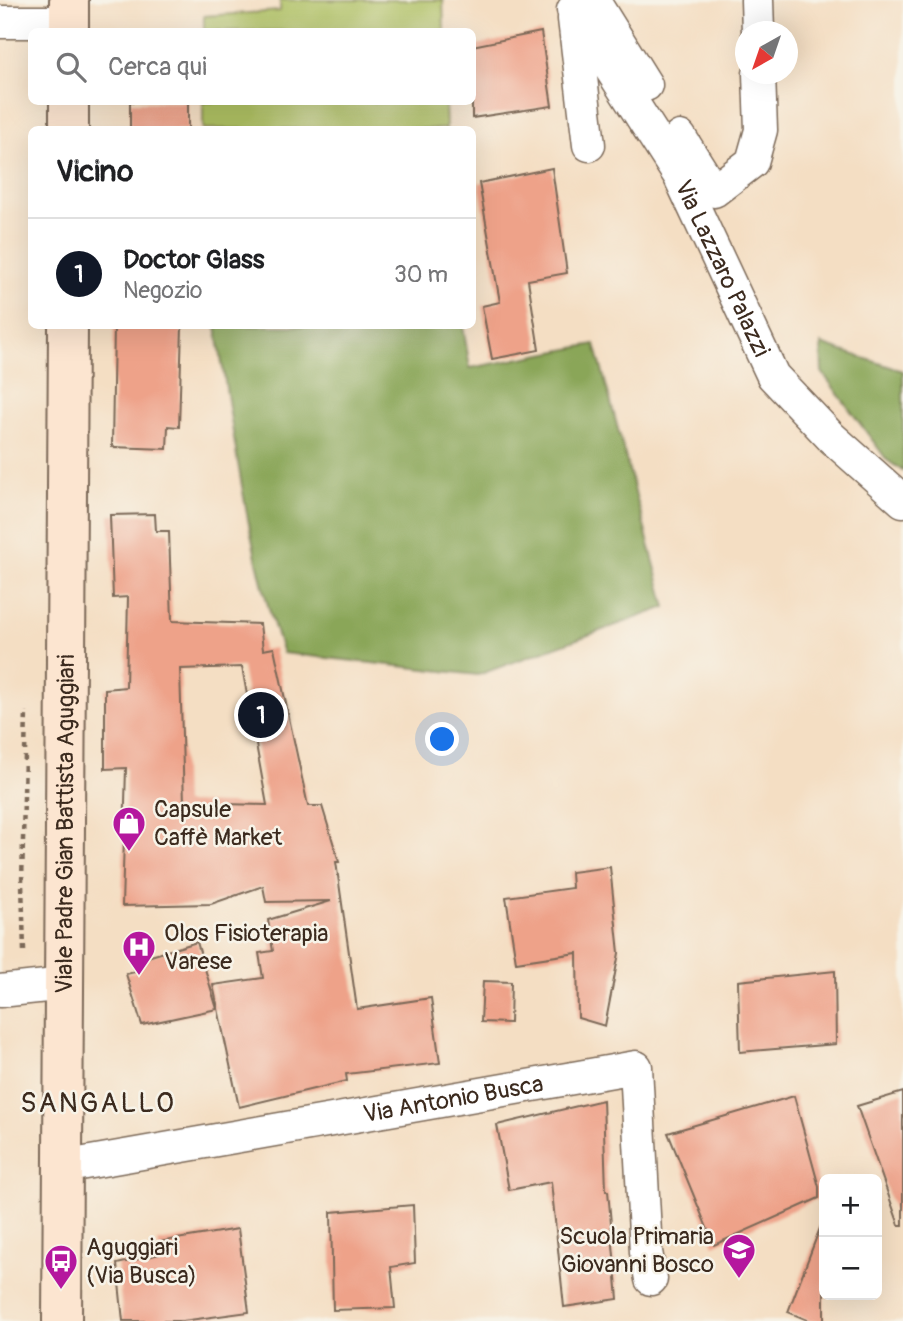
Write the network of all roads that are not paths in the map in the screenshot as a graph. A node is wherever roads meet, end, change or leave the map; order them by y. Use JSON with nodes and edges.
{"nodes":[{"id":1,"x":757,"y":0,"type":"edge"},
{"id":2,"x":579,"y":3,"type":"edge"},
{"id":3,"x":69,"y":18,"type":"edge"},
{"id":4,"x":758,"y":21,"type":"edge"},
{"id":5,"x":0,"y":22,"type":"edge"},
{"id":6,"x":759,"y":84,"type":"edge"},
{"id":7,"x":69,"y":105,"type":"edge"},
{"id":8,"x":69,"y":126,"type":"edge"},
{"id":9,"x":589,"y":145,"type":"dead end"},
{"id":10,"x":68,"y":329,"type":"edge"},
{"id":11,"x":903,"y":501,"type":"edge"},
{"id":12,"x":65,"y":984,"type":"junction"},
{"id":13,"x":0,"y":991,"type":"edge"},
{"id":14,"x":62,"y":1167,"type":"junction"},
{"id":15,"x":651,"y":1279,"type":"dead end"},
{"id":16,"x":62,"y":1321,"type":"edge"}],
"edges":[{"from":1,"to":4,"type":"street"},
{"from":2,"to":6,"type":"street","name":"Via Lazzaro Palazzi"},
{"from":2,"to":9,"type":"street"},
{"from":2,"to":11,"type":"street","name":"Via Lazzaro Palazzi"},
{"from":3,"to":5,"type":"street"},
{"from":7,"to":8,"type":"main road"},
{"from":10,"to":12,"type":"main road","name":"Viale Padre Gian Battista Aguggiari"},
{"from":12,"to":13,"type":"street"},
{"from":12,"to":14,"type":"main road","name":"Viale Padre Gian Battista Aguggiari"},
{"from":14,"to":15,"type":"street","name":"Via Antonio Busca"},
{"from":14,"to":16,"type":"main road","name":"Viale Padre Gian Battista Aguggiari"}]}
